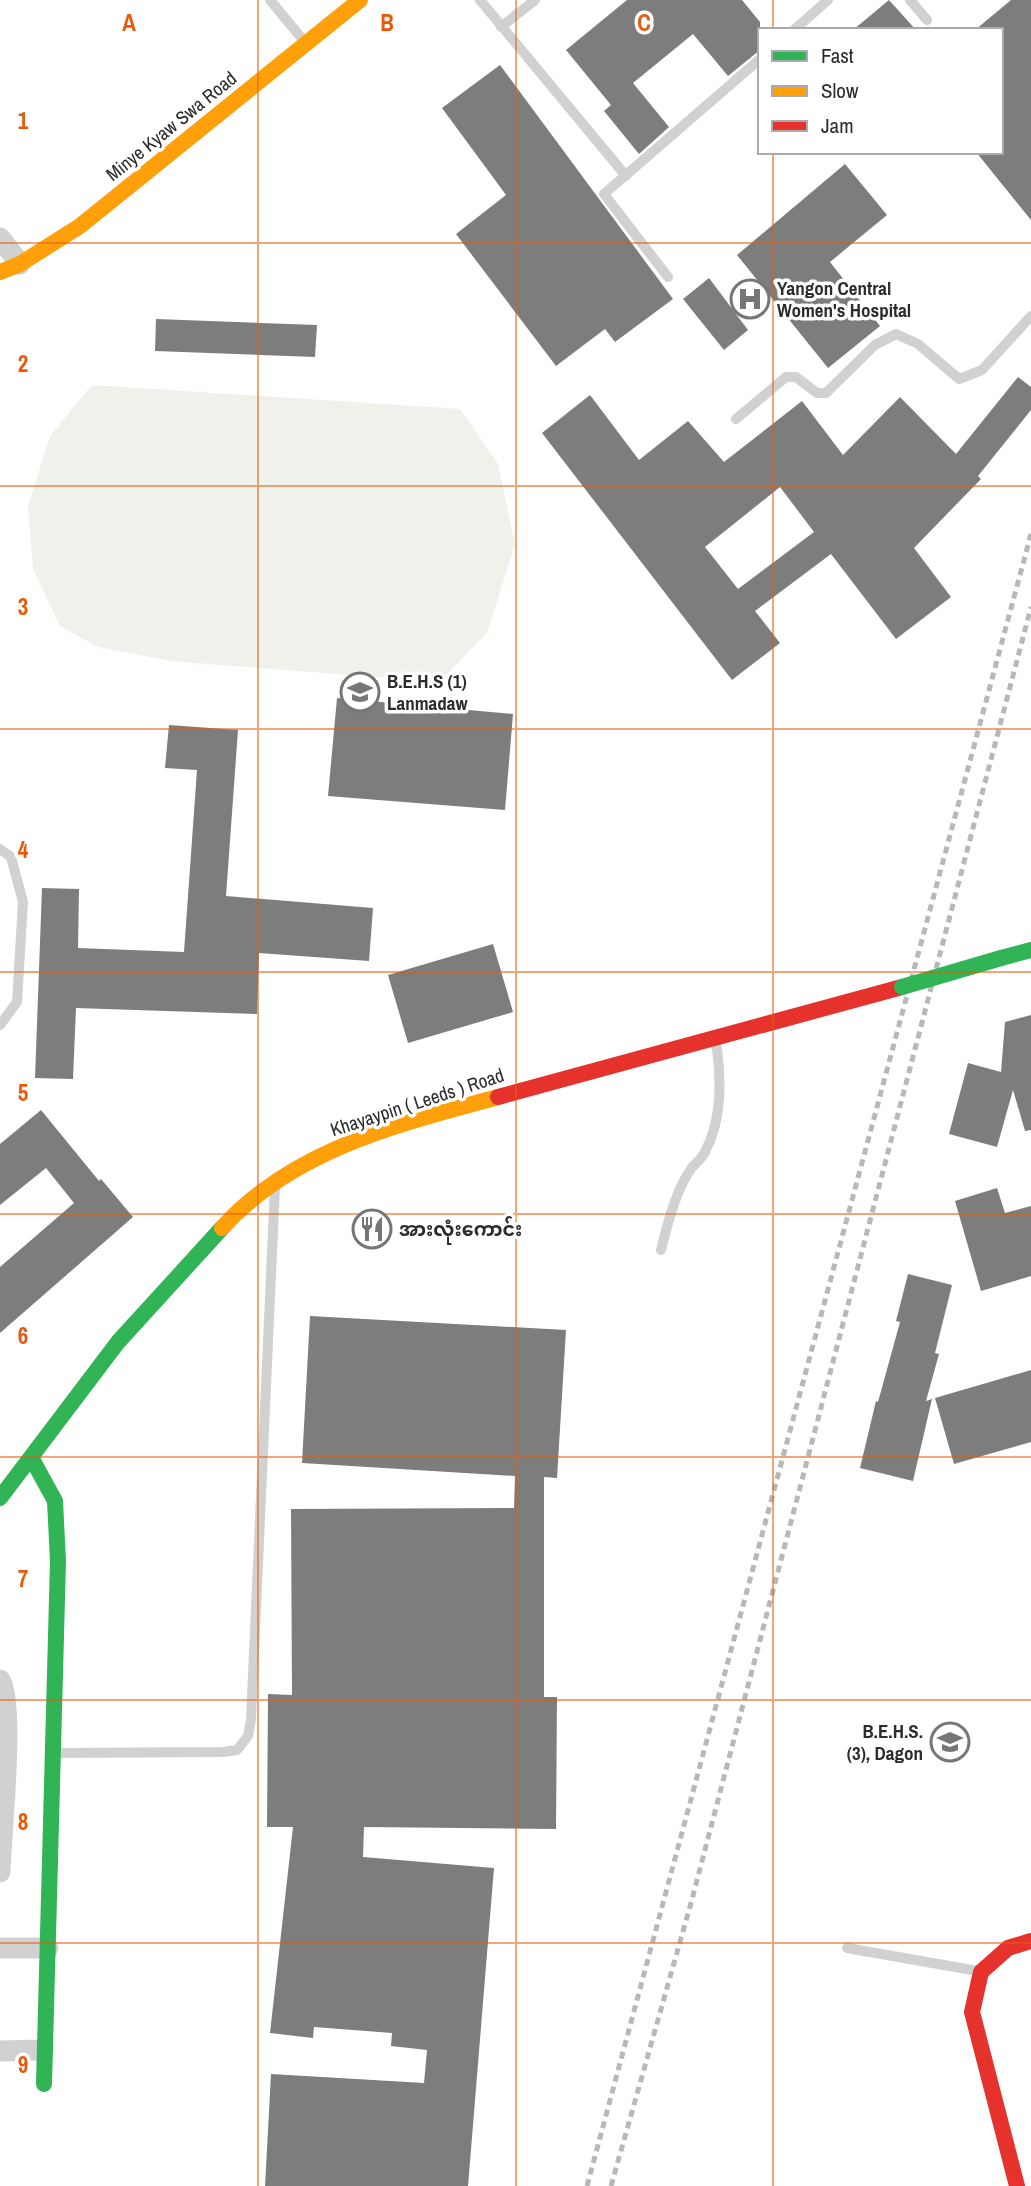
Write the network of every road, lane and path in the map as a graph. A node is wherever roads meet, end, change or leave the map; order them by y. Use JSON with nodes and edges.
{"nodes":[{"id":1,"x":270,"y":0,"type":"edge"},
{"id":2,"x":360,"y":0,"type":"edge"},
{"id":3,"x":481,"y":0,"type":"edge"},
{"id":4,"x":535,"y":0,"type":"edge"},
{"id":5,"x":828,"y":0,"type":"edge"},
{"id":6,"x":910,"y":0,"type":"edge"},
{"id":7,"x":927,"y":20,"type":"dead end"},
{"id":8,"x":501,"y":27,"type":"junction"},
{"id":9,"x":796,"y":28,"type":"edge"},
{"id":10,"x":306,"y":43,"type":"junction"},
{"id":11,"x":758,"y":62,"type":"edge"},
{"id":12,"x":626,"y":176,"type":"junction"},
{"id":13,"x":0,"y":238,"type":"edge"},
{"id":14,"x":10,"y":268,"type":"edge"},
{"id":15,"x":667,"y":277,"type":"dead end"},
{"id":16,"x":1031,"y":316,"type":"edge"},
{"id":17,"x":736,"y":419,"type":"dead end"},
{"id":18,"x":0,"y":849,"type":"edge"},
{"id":19,"x":1031,"y":950,"type":"edge"},
{"id":20,"x":0,"y":1025,"type":"edge"},
{"id":21,"x":715,"y":1038,"type":"junction"},
{"id":22,"x":275,"y":1180,"type":"junction"},
{"id":23,"x":661,"y":1250,"type":"dead end"},
{"id":24,"x":32,"y":1459,"type":"junction"},
{"id":25,"x":0,"y":1498,"type":"edge"},
{"id":26,"x":0,"y":1680,"type":"edge"},
{"id":27,"x":53,"y":1753,"type":"junction"},
{"id":28,"x":0,"y":1872,"type":"edge"},
{"id":29,"x":1031,"y":1941,"type":"edge"},
{"id":30,"x":0,"y":1948,"type":"edge"},
{"id":31,"x":48,"y":1948,"type":"junction"},
{"id":32,"x":847,"y":1948,"type":"dead end"},
{"id":33,"x":981,"y":1972,"type":"junction"},
{"id":34,"x":43,"y":2050,"type":"junction"},
{"id":35,"x":0,"y":2052,"type":"edge"},
{"id":36,"x":44,"y":2084,"type":"dead end"},
{"id":37,"x":1017,"y":2186,"type":"edge"}],
"edges":[{"from":1,"to":10,"type":"lane"},
{"from":2,"to":10,"type":"street","name":"Minye Kyaw Swa Road"},
{"from":3,"to":8,"type":"lane"},
{"from":4,"to":8,"type":"lane"},
{"from":5,"to":9,"type":"lane"},
{"from":6,"to":7,"type":"lane"},
{"from":8,"to":12,"type":"lane"},
{"from":10,"to":14,"type":"street","name":"Minye Kyaw Swa Road"},
{"from":11,"to":12,"type":"lane"},
{"from":12,"to":15,"type":"lane"},
{"from":13,"to":14,"type":"street"},
{"from":16,"to":17,"type":"lane"},
{"from":18,"to":20,"type":"lane"},
{"from":19,"to":21,"type":"street","name":"Khayaypin ( Leeds ) Road","bridge":true},
{"from":21,"to":22,"type":"street","name":"Khayaypin ( Leeds ) Road"},
{"from":21,"to":23,"type":"lane"},
{"from":22,"to":24,"type":"street","name":"Khayaypin ( Leeds ) Road"},
{"from":22,"to":27,"type":"lane"},
{"from":24,"to":25,"type":"street","name":"Khayaypin ( Leeds ) Road"},
{"from":24,"to":27,"type":"street"},
{"from":26,"to":28,"type":"street"},
{"from":27,"to":31,"type":"street"},
{"from":29,"to":33,"type":"street"},
{"from":30,"to":31,"type":"street"},
{"from":31,"to":34,"type":"street"},
{"from":32,"to":33,"type":"lane"},
{"from":33,"to":37,"type":"street"},
{"from":34,"to":35,"type":"street"},
{"from":34,"to":36,"type":"street"}]}
